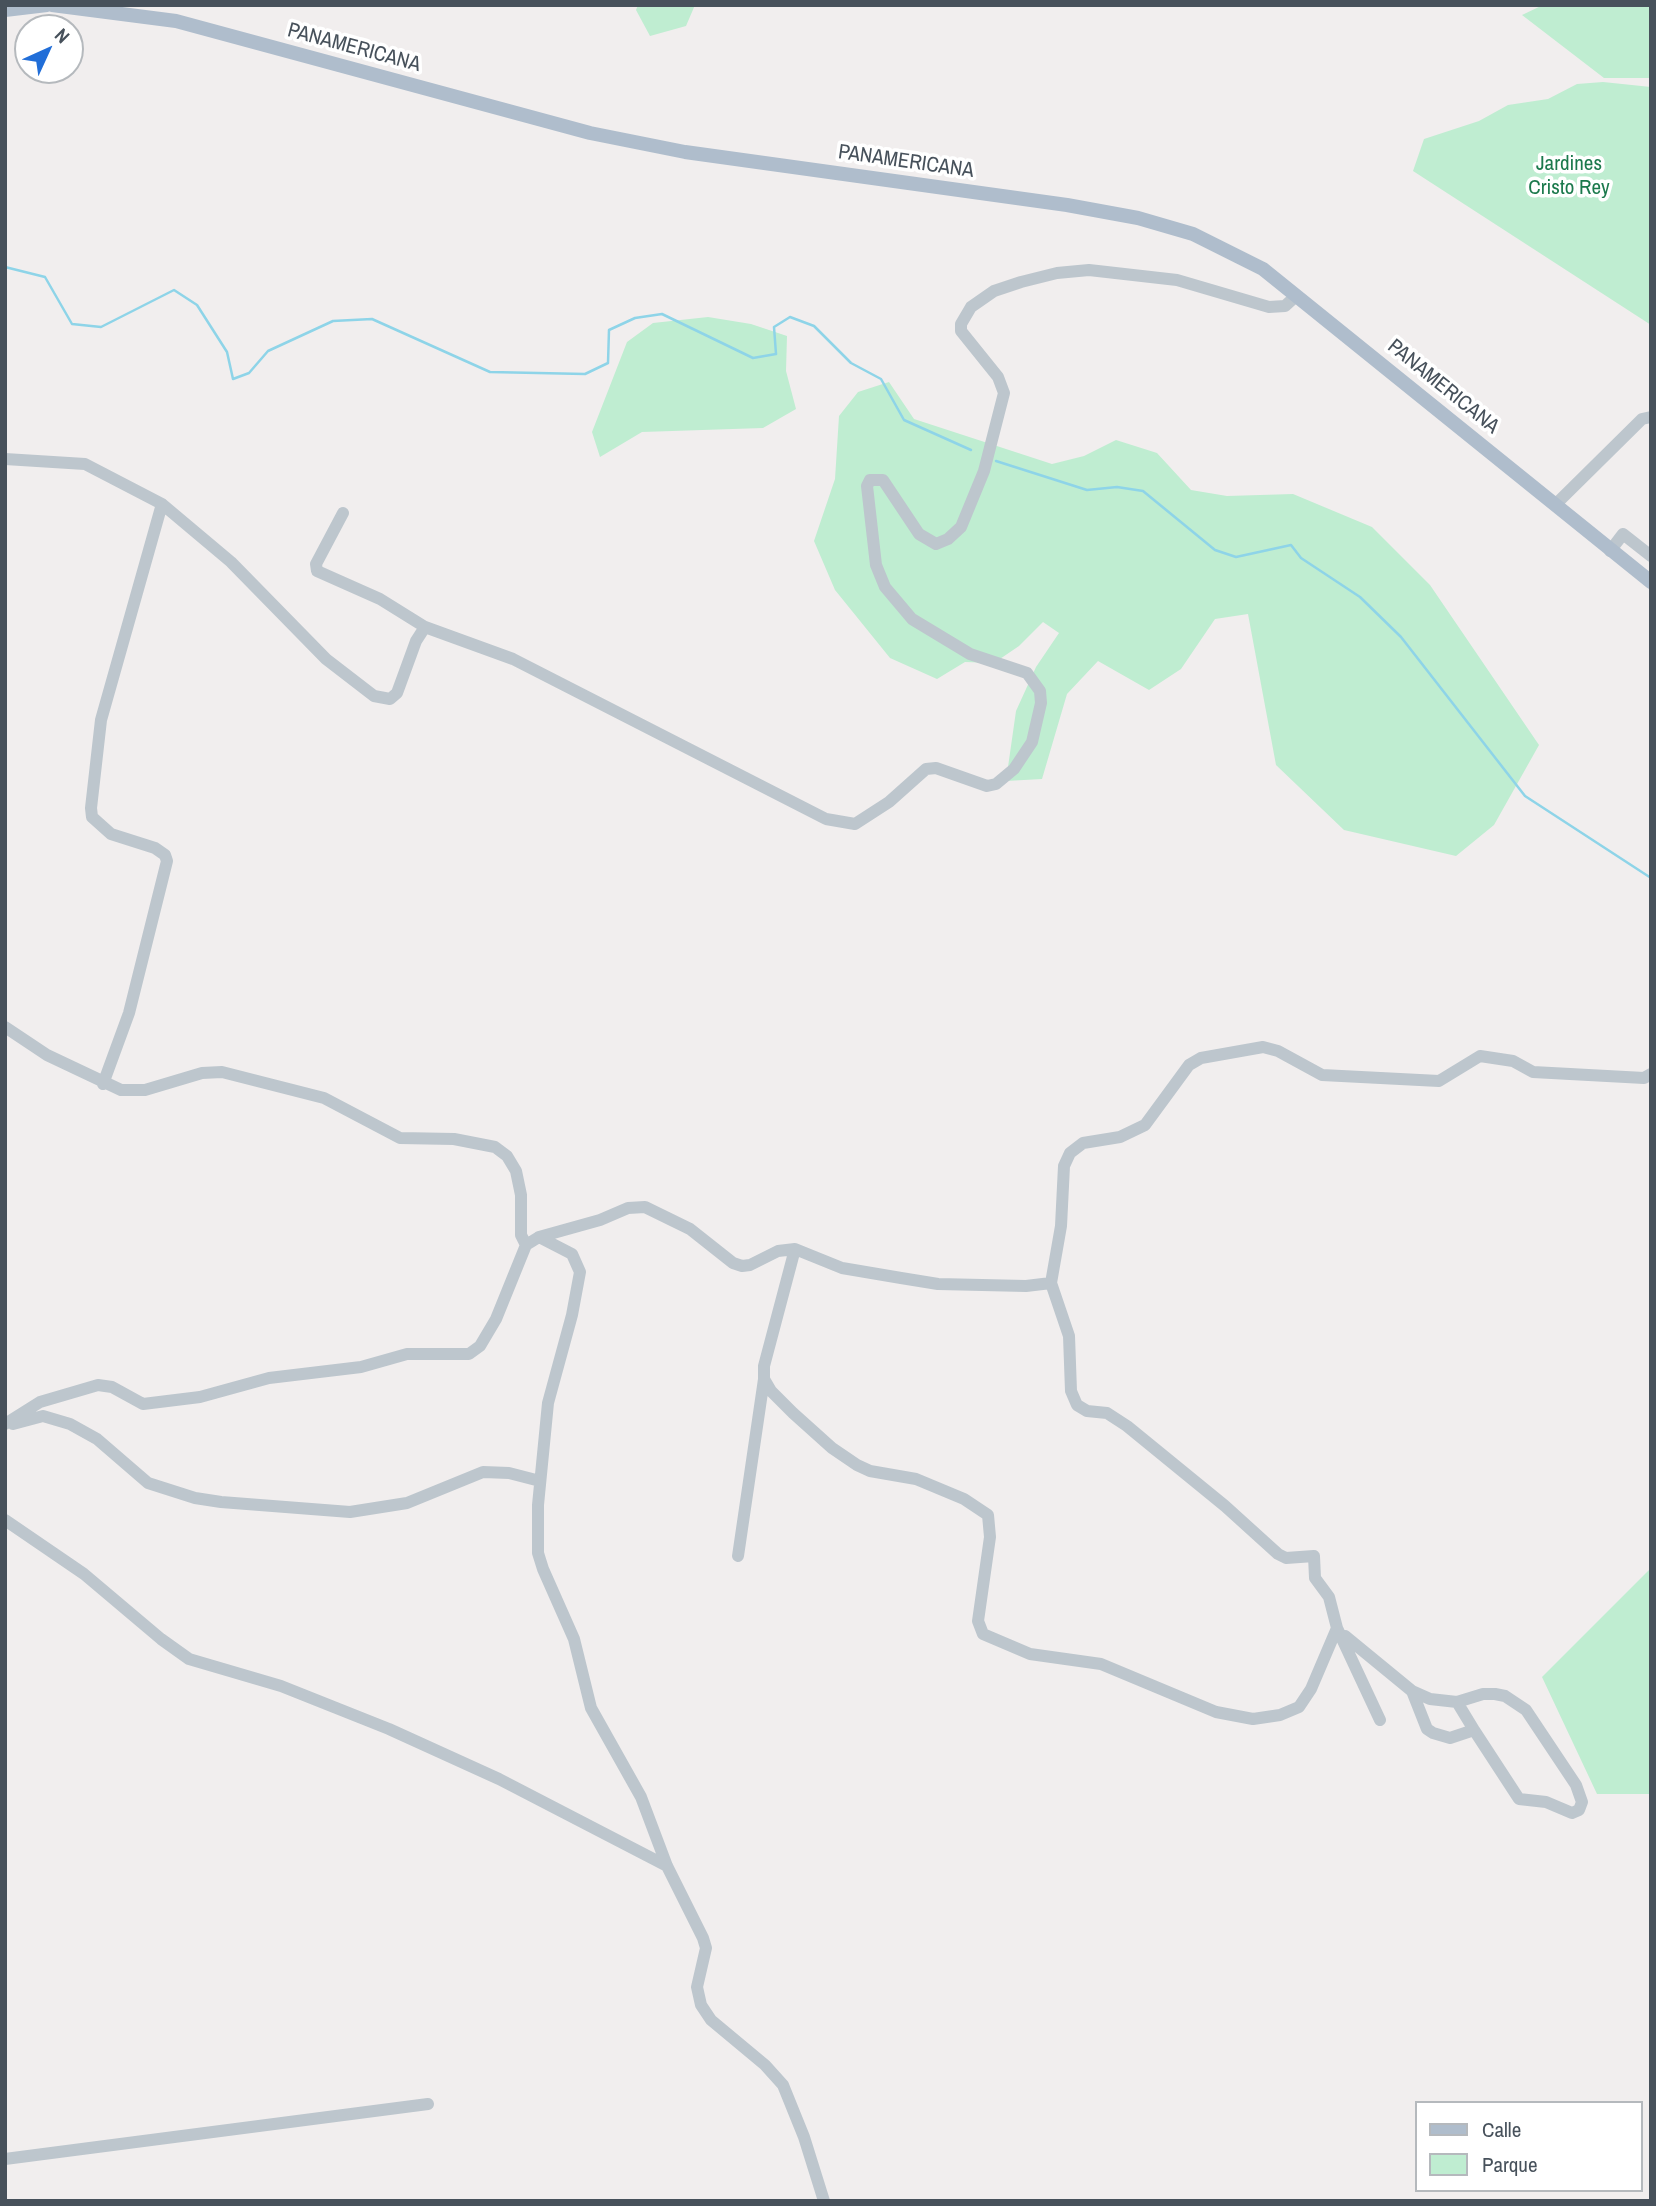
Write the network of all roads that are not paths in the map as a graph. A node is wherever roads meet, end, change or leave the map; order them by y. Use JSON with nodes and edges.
{"nodes":[{"id":1,"x":49,"y":5,"type":"edge"},
{"id":2,"x":5,"y":10,"type":"edge"},
{"id":3,"x":1296,"y":296,"type":"junction"},
{"id":4,"x":1651,"y":417,"type":"edge"},
{"id":5,"x":5,"y":459,"type":"edge"},
{"id":6,"x":162,"y":504,"type":"junction"},
{"id":7,"x":1555,"y":505,"type":"junction"},
{"id":8,"x":343,"y":513,"type":"dead end"},
{"id":9,"x":1611,"y":551,"type":"junction"},
{"id":10,"x":1651,"y":556,"type":"edge"},
{"id":11,"x":1651,"y":582,"type":"edge"},
{"id":12,"x":425,"y":627,"type":"junction"},
{"id":13,"x":5,"y":1027,"type":"edge"},
{"id":14,"x":1651,"y":1074,"type":"edge"},
{"id":15,"x":103,"y":1084,"type":"junction"},
{"id":16,"x":539,"y":1237,"type":"junction"},
{"id":17,"x":526,"y":1245,"type":"junction"},
{"id":18,"x":795,"y":1249,"type":"junction"},
{"id":19,"x":1051,"y":1283,"type":"junction"},
{"id":20,"x":764,"y":1379,"type":"junction"},
{"id":21,"x":5,"y":1424,"type":"edge"},
{"id":22,"x":540,"y":1481,"type":"junction"},
{"id":23,"x":5,"y":1520,"type":"edge"},
{"id":24,"x":738,"y":1556,"type":"dead end"},
{"id":25,"x":1337,"y":1628,"type":"junction"},
{"id":26,"x":1412,"y":1691,"type":"junction"},
{"id":27,"x":1457,"y":1702,"type":"junction"},
{"id":28,"x":1380,"y":1720,"type":"dead end"},
{"id":29,"x":1474,"y":1730,"type":"junction"},
{"id":30,"x":667,"y":1866,"type":"junction"},
{"id":31,"x":428,"y":2104,"type":"dead end"},
{"id":32,"x":5,"y":2160,"type":"edge"},
{"id":33,"x":824,"y":2201,"type":"edge"}],
"edges":[{"from":1,"to":2,"type":"main road","name":"PANAMERICANA"},
{"from":1,"to":3,"type":"main road","name":"PANAMERICANA"},
{"from":3,"to":7,"type":"main road","name":"PANAMERICANA"},
{"from":3,"to":12,"type":"street"},
{"from":4,"to":7,"type":"street"},
{"from":5,"to":6,"type":"street"},
{"from":6,"to":12,"type":"street"},
{"from":6,"to":15,"type":"street"},
{"from":7,"to":9,"type":"main road","name":"PANAMERICANA"},
{"from":8,"to":12,"type":"street"},
{"from":9,"to":10,"type":"street"},
{"from":9,"to":11,"type":"main road","name":"PANAMERICANA"},
{"from":13,"to":15,"type":"street"},
{"from":14,"to":19,"type":"street"},
{"from":15,"to":17,"type":"street"},
{"from":16,"to":17,"type":"street"},
{"from":16,"to":18,"type":"street"},
{"from":16,"to":22,"type":"street"},
{"from":17,"to":21,"type":"street"},
{"from":18,"to":19,"type":"street"},
{"from":18,"to":20,"type":"street"},
{"from":19,"to":25,"type":"street"},
{"from":20,"to":24,"type":"street"},
{"from":20,"to":25,"type":"street"},
{"from":21,"to":22,"type":"street"},
{"from":22,"to":30,"type":"street"},
{"from":23,"to":30,"type":"street"},
{"from":25,"to":26,"type":"street"},
{"from":25,"to":28,"type":"street"},
{"from":26,"to":27,"type":"street"},
{"from":26,"to":29,"type":"street"},
{"from":27,"to":29,"type":"street"},
{"from":27,"to":29,"type":"street"},
{"from":30,"to":33,"type":"street"},
{"from":31,"to":32,"type":"street"}]}
